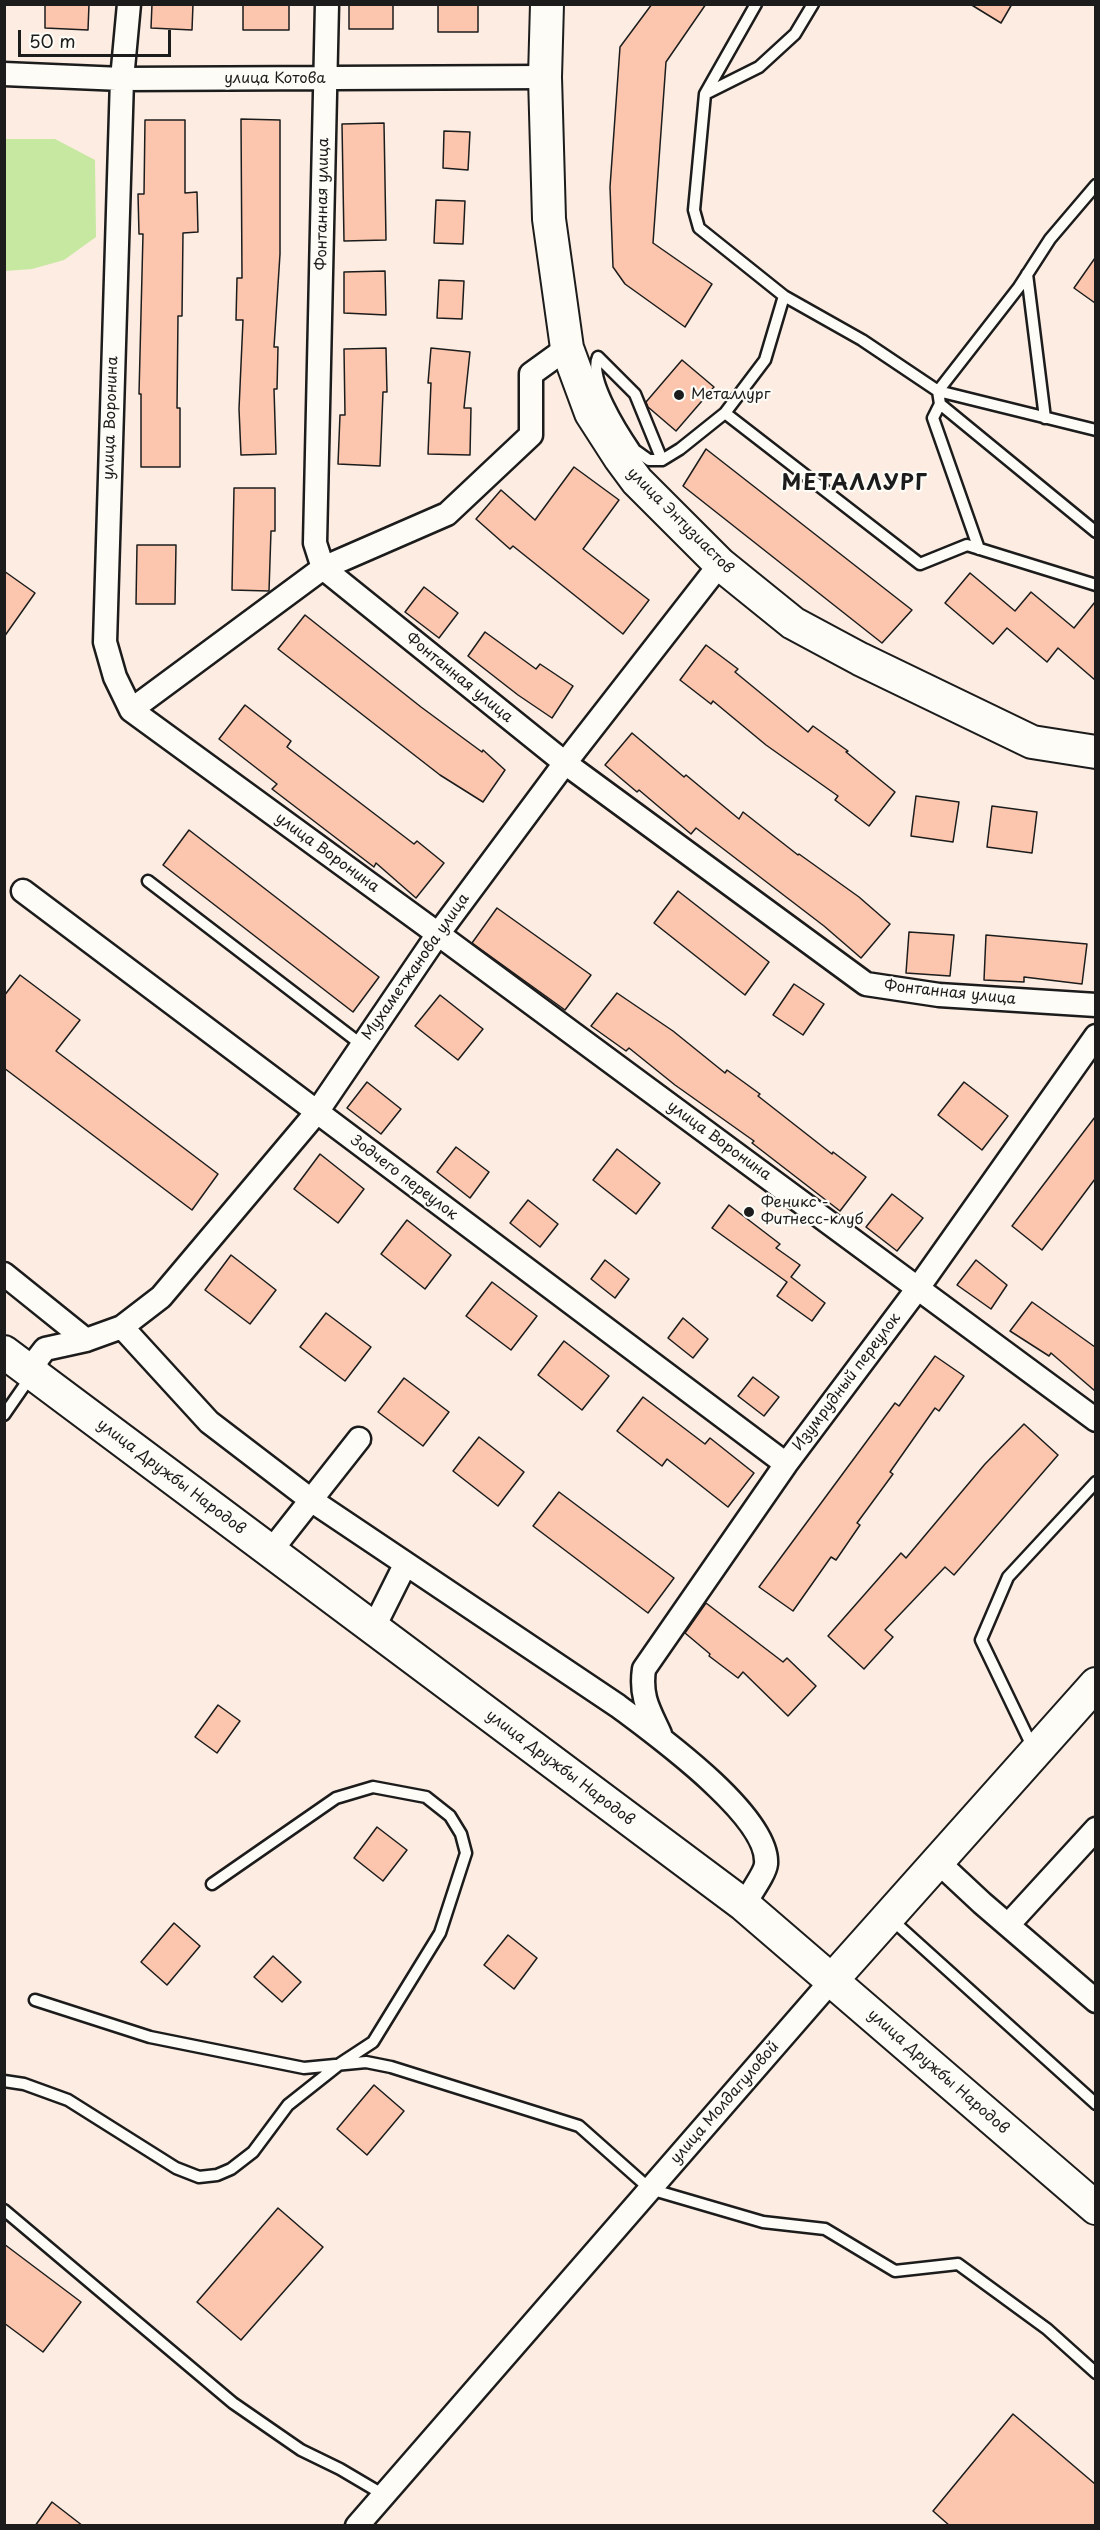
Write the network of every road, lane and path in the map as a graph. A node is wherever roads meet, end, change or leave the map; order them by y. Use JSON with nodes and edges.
{"nodes":[{"id":1,"x":129,"y":4,"type":"edge"},
{"id":2,"x":327,"y":4,"type":"edge"},
{"id":3,"x":547,"y":4,"type":"edge"},
{"id":4,"x":756,"y":4,"type":"edge"},
{"id":5,"x":813,"y":4,"type":"edge"},
{"id":6,"x":4,"y":74,"type":"edge"},
{"id":7,"x":545,"y":77,"type":"junction"},
{"id":8,"x":122,"y":79,"type":"junction"},
{"id":9,"x":326,"y":79,"type":"junction"},
{"id":10,"x":705,"y":94,"type":"junction"},
{"id":11,"x":1095,"y":185,"type":"edge"},
{"id":12,"x":1028,"y":274,"type":"junction"},
{"id":13,"x":784,"y":296,"type":"junction"},
{"id":14,"x":567,"y":348,"type":"junction"},
{"id":15,"x":938,"y":391,"type":"junction"},
{"id":16,"x":940,"y":404,"type":"junction"},
{"id":17,"x":725,"y":413,"type":"junction"},
{"id":18,"x":1045,"y":418,"type":"junction"},
{"id":19,"x":1095,"y":430,"type":"edge"},
{"id":20,"x":627,"y":454,"type":"junction"},
{"id":21,"x":662,"y":459,"type":"junction"},
{"id":22,"x":1095,"y":532,"type":"edge"},
{"id":23,"x":979,"y":549,"type":"junction"},
{"id":24,"x":720,"y":564,"type":"junction"},
{"id":25,"x":323,"y":568,"type":"junction"},
{"id":26,"x":1095,"y":585,"type":"edge"},
{"id":27,"x":131,"y":710,"type":"junction"},
{"id":28,"x":1095,"y":752,"type":"edge"},
{"id":29,"x":565,"y":763,"type":"junction"},
{"id":30,"x":147,"y":882,"type":"dead end"},
{"id":31,"x":23,"y":891,"type":"dead end"},
{"id":32,"x":438,"y":934,"type":"junction"},
{"id":33,"x":1095,"y":1005,"type":"edge"},
{"id":34,"x":1095,"y":1036,"type":"edge"},
{"id":35,"x":362,"y":1045,"type":"junction"},
{"id":36,"x":317,"y":1112,"type":"junction"},
{"id":37,"x":4,"y":1274,"type":"edge"},
{"id":38,"x":918,"y":1288,"type":"junction"},
{"id":39,"x":122,"y":1327,"type":"junction"},
{"id":40,"x":86,"y":1340,"type":"junction"},
{"id":41,"x":4,"y":1352,"type":"edge"},
{"id":42,"x":33,"y":1373,"type":"junction"},
{"id":43,"x":4,"y":1415,"type":"edge"},
{"id":44,"x":1095,"y":1420,"type":"edge"},
{"id":45,"x":359,"y":1439,"type":"dead end"},
{"id":46,"x":786,"y":1464,"type":"junction"},
{"id":47,"x":1095,"y":1482,"type":"edge"},
{"id":48,"x":311,"y":1500,"type":"junction"},
{"id":49,"x":270,"y":1552,"type":"junction"},
{"id":50,"x":405,"y":1565,"type":"junction"},
{"id":51,"x":373,"y":1629,"type":"junction"},
{"id":52,"x":1095,"y":1684,"type":"edge"},
{"id":53,"x":663,"y":1739,"type":"junction"},
{"id":54,"x":1035,"y":1753,"type":"junction"},
{"id":55,"x":1095,"y":1828,"type":"edge"},
{"id":56,"x":937,"y":1861,"type":"junction"},
{"id":57,"x":212,"y":1884,"type":"dead end"},
{"id":58,"x":744,"y":1905,"type":"junction"},
{"id":59,"x":888,"y":1917,"type":"junction"},
{"id":60,"x":1008,"y":1925,"type":"junction"},
{"id":61,"x":832,"y":1980,"type":"junction"},
{"id":62,"x":35,"y":2000,"type":"dead end"},
{"id":63,"x":1095,"y":2001,"type":"edge"},
{"id":64,"x":341,"y":2063,"type":"junction"},
{"id":65,"x":4,"y":2080,"type":"edge"},
{"id":66,"x":1095,"y":2104,"type":"edge"},
{"id":67,"x":651,"y":2189,"type":"junction"},
{"id":68,"x":1095,"y":2208,"type":"edge"},
{"id":69,"x":4,"y":2210,"type":"edge"},
{"id":70,"x":1095,"y":2373,"type":"edge"},
{"id":71,"x":384,"y":2495,"type":"junction"},
{"id":72,"x":357,"y":2526,"type":"edge"}],
"edges":[{"from":1,"to":8,"type":"street","name":"улица Воронина"},
{"from":2,"to":9,"type":"street","name":"Фонтанная улица"},
{"from":3,"to":7,"type":"street","name":"улица Энтузиастов"},
{"from":4,"to":10,"type":"lane"},
{"from":5,"to":10,"type":"lane"},
{"from":6,"to":8,"type":"street","name":"улица Котова"},
{"from":7,"to":9,"type":"street","name":"улица Котова"},
{"from":7,"to":14,"type":"street","name":"улица Энтузиастов"},
{"from":8,"to":9,"type":"street","name":"улица Котова"},
{"from":8,"to":27,"type":"street","name":"улица Воронина"},
{"from":9,"to":25,"type":"street","name":"Фонтанная улица"},
{"from":10,"to":13,"type":"lane"},
{"from":11,"to":12,"type":"lane"},
{"from":12,"to":15,"type":"lane"},
{"from":12,"to":18,"type":"lane"},
{"from":13,"to":15,"type":"lane"},
{"from":13,"to":17,"type":"lane"},
{"from":14,"to":20,"type":"street","name":"улица Энтузиастов"},
{"from":14,"to":25,"type":"street"},
{"from":15,"to":16,"type":"lane"},
{"from":15,"to":18,"type":"lane"},
{"from":16,"to":22,"type":"lane"},
{"from":16,"to":23,"type":"lane"},
{"from":17,"to":21,"type":"lane"},
{"from":17,"to":23,"type":"lane"},
{"from":18,"to":19,"type":"lane"},
{"from":20,"to":21,"type":"lane"},
{"from":20,"to":21,"type":"lane"},
{"from":20,"to":24,"type":"street","name":"улица Энтузиастов"},
{"from":23,"to":26,"type":"lane"},
{"from":24,"to":28,"type":"street","name":"улица Энтузиастов"},
{"from":24,"to":29,"type":"street","name":"Мухаметжанова улица"},
{"from":25,"to":27,"type":"street"},
{"from":25,"to":29,"type":"street","name":"Фонтанная улица"},
{"from":27,"to":32,"type":"street","name":"улица Воронина"},
{"from":29,"to":32,"type":"street","name":"Мухаметжанова улица"},
{"from":29,"to":33,"type":"street","name":"Фонтанная улица"},
{"from":30,"to":35,"type":"lane"},
{"from":31,"to":36,"type":"street","name":"Зодчего переулок"},
{"from":32,"to":35,"type":"street","name":"Мухаметжанова улица"},
{"from":32,"to":38,"type":"street","name":"улица Воронина"},
{"from":34,"to":38,"type":"street","name":"Изумрудный переулок"},
{"from":35,"to":36,"type":"street","name":"Мухаметжанова улица"},
{"from":36,"to":39,"type":"street","name":"Мухаметжанова улица"},
{"from":36,"to":46,"type":"street","name":"Зодчего переулок"},
{"from":37,"to":40,"type":"street"},
{"from":38,"to":44,"type":"street","name":"улица Воронина"},
{"from":38,"to":46,"type":"street","name":"Изумрудный переулок"},
{"from":39,"to":40,"type":"street","name":"Мухаметжанова улица"},
{"from":39,"to":48,"type":"street"},
{"from":40,"to":42,"type":"street","name":"Мухаметжанова улица"},
{"from":41,"to":42,"type":"street","name":"улица Дружбы Народов"},
{"from":42,"to":43,"type":"lane"},
{"from":42,"to":49,"type":"street","name":"улица Дружбы Народов"},
{"from":45,"to":48,"type":"street"},
{"from":46,"to":53,"type":"street","name":"Изумрудный переулок"},
{"from":47,"to":54,"type":"lane"},
{"from":48,"to":49,"type":"street"},
{"from":48,"to":50,"type":"street"},
{"from":49,"to":51,"type":"street","name":"улица Дружбы Народов"},
{"from":50,"to":51,"type":"street"},
{"from":50,"to":53,"type":"street"},
{"from":51,"to":58,"type":"street","name":"улица Дружбы Народов"},
{"from":52,"to":54,"type":"street","name":"улица Молдагуловой"},
{"from":53,"to":58,"type":"street"},
{"from":54,"to":56,"type":"street","name":"улица Молдагуловой"},
{"from":55,"to":60,"type":"street"},
{"from":56,"to":59,"type":"street","name":"улица Молдагуловой"},
{"from":56,"to":60,"type":"street"},
{"from":57,"to":64,"type":"lane"},
{"from":58,"to":61,"type":"street","name":"улица Дружбы Народов"},
{"from":59,"to":61,"type":"street","name":"улица Молдагуловой"},
{"from":59,"to":66,"type":"lane"},
{"from":60,"to":63,"type":"street"},
{"from":61,"to":67,"type":"street","name":"улица Молдагуловой"},
{"from":61,"to":68,"type":"street","name":"улица Дружбы Народов"},
{"from":62,"to":64,"type":"lane"},
{"from":64,"to":65,"type":"lane"},
{"from":64,"to":67,"type":"lane"},
{"from":67,"to":70,"type":"lane"},
{"from":67,"to":71,"type":"street","name":"улица Молдагуловой"},
{"from":69,"to":71,"type":"lane"},
{"from":71,"to":72,"type":"street","name":"улица Молдагуловой"}]}
